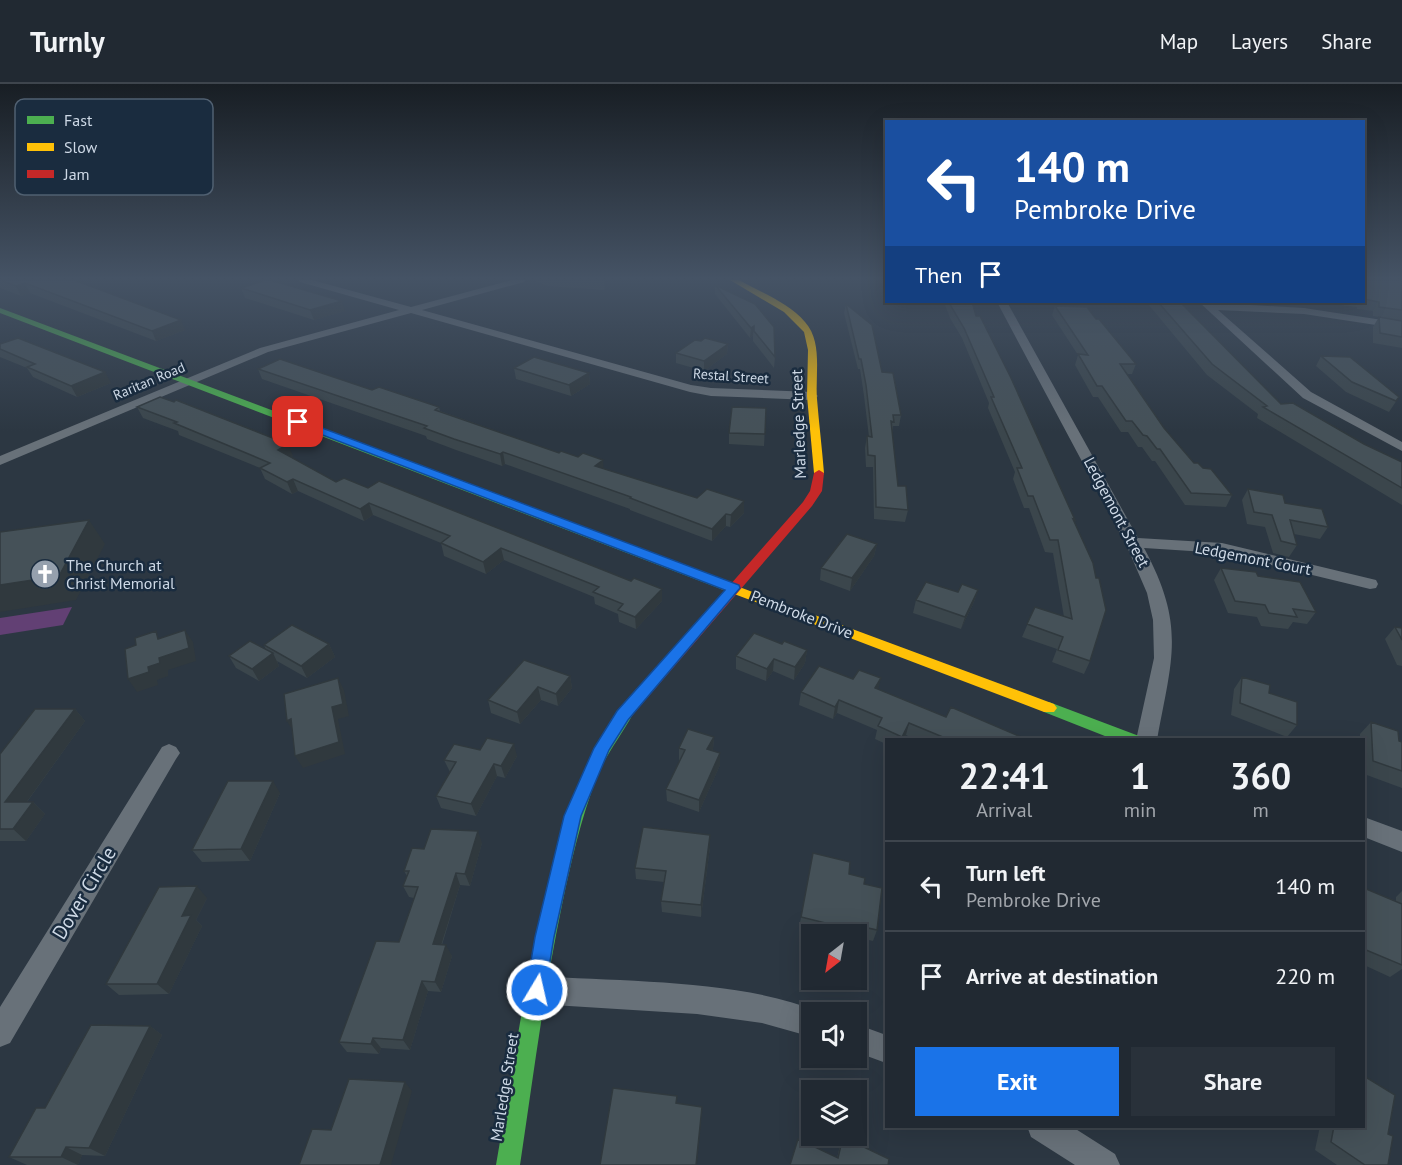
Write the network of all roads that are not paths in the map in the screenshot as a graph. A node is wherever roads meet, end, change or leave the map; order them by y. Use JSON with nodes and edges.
{"nodes":[{"id":1,"x":54,"y":330,"type":"edge"},
{"id":2,"x":334,"y":330,"type":"edge"},
{"id":3,"x":481,"y":330,"type":"edge"},
{"id":4,"x":807,"y":330,"type":"edge"},
{"id":5,"x":1018,"y":330,"type":"edge"},
{"id":6,"x":1236,"y":330,"type":"edge"},
{"id":7,"x":189,"y":381,"type":"junction"},
{"id":8,"x":812,"y":396,"type":"junction"},
{"id":9,"x":1402,"y":447,"type":"edge"},
{"id":10,"x":0,"y":460,"type":"edge"},
{"id":11,"x":1133,"y":542,"type":"junction"},
{"id":12,"x":1370,"y":584,"type":"dead end"},
{"id":13,"x":734,"y":588,"type":"junction"},
{"id":14,"x":1128,"y":738,"type":"edge"},
{"id":15,"x":1146,"y":738,"type":"edge"},
{"id":16,"x":169,"y":753,"type":"dead end"},
{"id":17,"x":1365,"y":827,"type":"edge"},
{"id":18,"x":1402,"y":842,"type":"edge"},
{"id":19,"x":537,"y":990,"type":"junction"},
{"id":20,"x":801,"y":1020,"type":"edge"},
{"id":21,"x":0,"y":1033,"type":"edge"},
{"id":22,"x":867,"y":1042,"type":"edge"},
{"id":23,"x":885,"y":1049,"type":"edge"},
{"id":24,"x":1045,"y":1128,"type":"edge"},
{"id":25,"x":508,"y":1165,"type":"edge"},
{"id":26,"x":1104,"y":1165,"type":"edge"}],
"edges":[{"from":1,"to":7,"type":"street","name":"Pembroke Drive"},
{"from":2,"to":7,"type":"street","name":"Raritan Road"},
{"from":3,"to":8,"type":"street","name":"Restal Street"},
{"from":4,"to":8,"type":"street","name":"Marledge Street"},
{"from":5,"to":11,"type":"street","name":"Ledgemont Street"},
{"from":6,"to":9,"type":"street"},
{"from":7,"to":10,"type":"street","name":"Raritan Road"},
{"from":7,"to":13,"type":"street","name":"Pembroke Drive"},
{"from":8,"to":13,"type":"street","name":"Marledge Street"},
{"from":11,"to":12,"type":"street","name":"Ledgemont Court"},
{"from":11,"to":15,"type":"street","name":"Ledgemont Street"},
{"from":13,"to":14,"type":"street","name":"Pembroke Drive"},
{"from":13,"to":19,"type":"street","name":"Marledge Street"},
{"from":16,"to":21,"type":"street","name":"Dover Circle"},
{"from":17,"to":18,"type":"street"},
{"from":19,"to":20,"type":"street"},
{"from":19,"to":25,"type":"street","name":"Marledge Street"},
{"from":22,"to":23,"type":"street"},
{"from":24,"to":26,"type":"street"}]}
